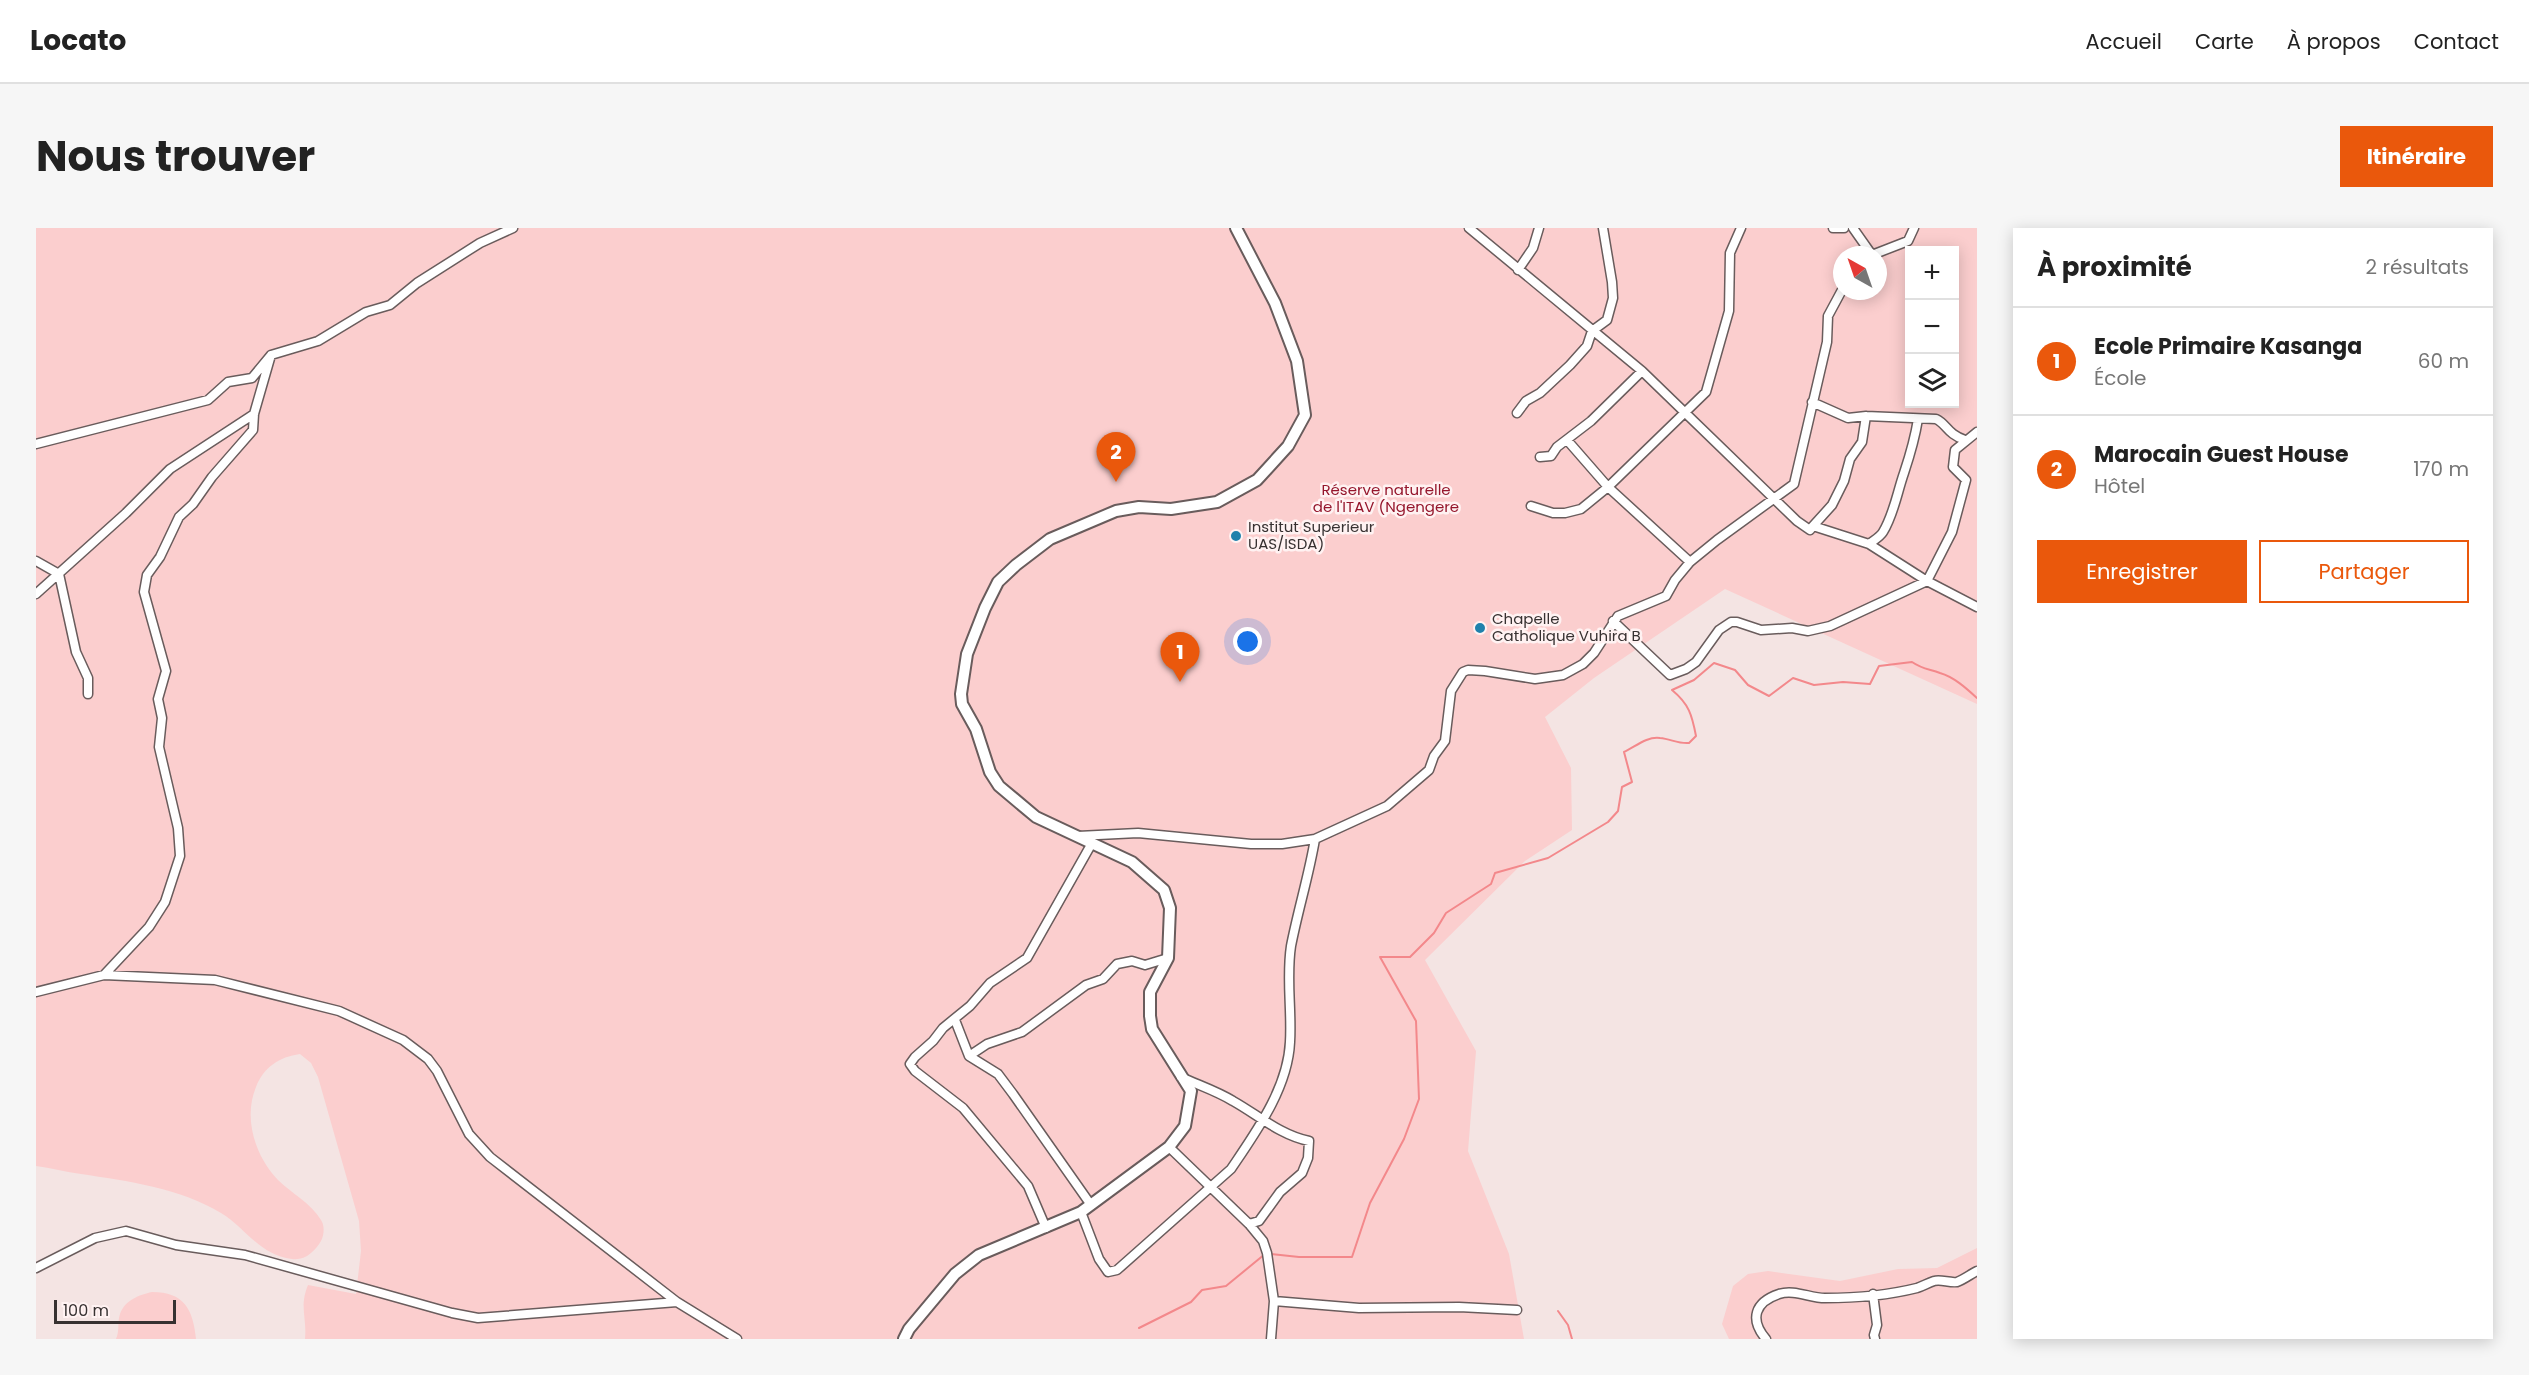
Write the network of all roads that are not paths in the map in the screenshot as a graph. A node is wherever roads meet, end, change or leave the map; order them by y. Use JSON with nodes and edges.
{"nodes":[{"id":1,"x":513,"y":228,"type":"edge"},
{"id":2,"x":1236,"y":228,"type":"edge"},
{"id":3,"x":1469,"y":228,"type":"edge"},
{"id":4,"x":1539,"y":228,"type":"edge"},
{"id":5,"x":1603,"y":228,"type":"edge"},
{"id":6,"x":1741,"y":228,"type":"edge"},
{"id":7,"x":1833,"y":228,"type":"edge"},
{"id":8,"x":1844,"y":228,"type":"edge"},
{"id":9,"x":1853,"y":228,"type":"edge"},
{"id":10,"x":1914,"y":228,"type":"edge"},
{"id":11,"x":1518,"y":270,"type":"junction"},
{"id":12,"x":1837,"y":300,"type":"edge"},
{"id":13,"x":1592,"y":332,"type":"junction"},
{"id":14,"x":271,"y":355,"type":"junction"},
{"id":15,"x":1642,"y":371,"type":"junction"},
{"id":16,"x":1812,"y":402,"type":"junction"},
{"id":17,"x":1684,"y":411,"type":"junction"},
{"id":18,"x":1517,"y":413,"type":"dead end"},
{"id":19,"x":254,"y":414,"type":"junction"},
{"id":20,"x":1866,"y":416,"type":"junction"},
{"id":21,"x":1918,"y":419,"type":"junction"},
{"id":22,"x":1977,"y":432,"type":"edge"},
{"id":23,"x":1567,"y":440,"type":"junction"},
{"id":24,"x":1965,"y":440,"type":"junction"},
{"id":25,"x":36,"y":444,"type":"edge"},
{"id":26,"x":1540,"y":457,"type":"dead end"},
{"id":27,"x":1608,"y":488,"type":"junction"},
{"id":28,"x":1774,"y":497,"type":"junction"},
{"id":29,"x":1530,"y":506,"type":"dead end"},
{"id":30,"x":1814,"y":526,"type":"junction"},
{"id":31,"x":1869,"y":544,"type":"junction"},
{"id":32,"x":36,"y":561,"type":"edge"},
{"id":33,"x":1690,"y":562,"type":"junction"},
{"id":34,"x":59,"y":573,"type":"junction"},
{"id":35,"x":1927,"y":581,"type":"junction"},
{"id":36,"x":36,"y":594,"type":"edge"},
{"id":37,"x":1977,"y":607,"type":"edge"},
{"id":38,"x":1613,"y":621,"type":"junction"},
{"id":39,"x":88,"y":694,"type":"dead end"},
{"id":40,"x":1078,"y":836,"type":"junction"},
{"id":41,"x":1316,"y":839,"type":"junction"},
{"id":42,"x":1092,"y":843,"type":"junction"},
{"id":43,"x":1168,"y":958,"type":"junction"},
{"id":44,"x":104,"y":975,"type":"junction"},
{"id":45,"x":36,"y":992,"type":"edge"},
{"id":46,"x":955,"y":1020,"type":"junction"},
{"id":47,"x":969,"y":1056,"type":"junction"},
{"id":48,"x":1181,"y":1077,"type":"junction"},
{"id":49,"x":1261,"y":1120,"type":"junction"},
{"id":50,"x":1169,"y":1147,"type":"junction"},
{"id":51,"x":1209,"y":1187,"type":"junction"},
{"id":52,"x":1091,"y":1205,"type":"junction"},
{"id":53,"x":1082,"y":1212,"type":"junction"},
{"id":54,"x":1249,"y":1224,"type":"junction"},
{"id":55,"x":1046,"y":1228,"type":"junction"},
{"id":56,"x":36,"y":1268,"type":"edge"},
{"id":57,"x":1977,"y":1270,"type":"edge"},
{"id":58,"x":1873,"y":1294,"type":"junction"},
{"id":59,"x":1274,"y":1301,"type":"junction"},
{"id":60,"x":677,"y":1302,"type":"junction"},
{"id":61,"x":1517,"y":1310,"type":"dead end"},
{"id":62,"x":737,"y":1339,"type":"edge"},
{"id":63,"x":904,"y":1339,"type":"edge"},
{"id":64,"x":1271,"y":1339,"type":"edge"},
{"id":65,"x":1766,"y":1339,"type":"edge"},
{"id":66,"x":1875,"y":1339,"type":"edge"}],
"edges":[{"from":1,"to":14,"type":"street"},
{"from":2,"to":40,"type":"street"},
{"from":3,"to":11,"type":"street"},
{"from":4,"to":11,"type":"street"},
{"from":5,"to":13,"type":"street"},
{"from":6,"to":17,"type":"street"},
{"from":7,"to":8,"type":"street"},
{"from":9,"to":10,"type":"street"},
{"from":11,"to":13,"type":"street"},
{"from":12,"to":16,"type":"street"},
{"from":13,"to":15,"type":"street"},
{"from":13,"to":18,"type":"street"},
{"from":14,"to":19,"type":"street"},
{"from":14,"to":25,"type":"street"},
{"from":15,"to":17,"type":"street"},
{"from":15,"to":23,"type":"street"},
{"from":16,"to":20,"type":"street"},
{"from":16,"to":28,"type":"street"},
{"from":17,"to":27,"type":"street"},
{"from":17,"to":28,"type":"street"},
{"from":19,"to":34,"type":"street"},
{"from":19,"to":44,"type":"street"},
{"from":20,"to":21,"type":"street"},
{"from":20,"to":30,"type":"street"},
{"from":21,"to":24,"type":"street"},
{"from":21,"to":31,"type":"street"},
{"from":22,"to":24,"type":"street"},
{"from":23,"to":26,"type":"street"},
{"from":23,"to":27,"type":"street"},
{"from":24,"to":35,"type":"street"},
{"from":27,"to":29,"type":"street"},
{"from":27,"to":33,"type":"street"},
{"from":28,"to":30,"type":"street"},
{"from":28,"to":33,"type":"street"},
{"from":30,"to":31,"type":"street"},
{"from":31,"to":35,"type":"street"},
{"from":32,"to":34,"type":"street"},
{"from":33,"to":38,"type":"street"},
{"from":34,"to":36,"type":"street"},
{"from":34,"to":39,"type":"street"},
{"from":35,"to":37,"type":"street"},
{"from":35,"to":38,"type":"street"},
{"from":38,"to":41,"type":"street"},
{"from":40,"to":41,"type":"street"},
{"from":40,"to":42,"type":"street"},
{"from":41,"to":49,"type":"street"},
{"from":42,"to":43,"type":"street"},
{"from":42,"to":46,"type":"street"},
{"from":43,"to":47,"type":"street"},
{"from":43,"to":48,"type":"street"},
{"from":44,"to":45,"type":"street"},
{"from":44,"to":60,"type":"street"},
{"from":46,"to":47,"type":"street"},
{"from":46,"to":55,"type":"street"},
{"from":47,"to":52,"type":"street"},
{"from":48,"to":49,"type":"street"},
{"from":48,"to":50,"type":"street"},
{"from":49,"to":51,"type":"street"},
{"from":49,"to":54,"type":"street"},
{"from":50,"to":51,"type":"street"},
{"from":50,"to":52,"type":"street"},
{"from":51,"to":53,"type":"street"},
{"from":51,"to":54,"type":"street"},
{"from":52,"to":53,"type":"street"},
{"from":53,"to":55,"type":"street"},
{"from":54,"to":59,"type":"street"},
{"from":55,"to":63,"type":"street"},
{"from":56,"to":60,"type":"street"},
{"from":57,"to":58,"type":"street"},
{"from":58,"to":65,"type":"street"},
{"from":58,"to":66,"type":"street"},
{"from":59,"to":61,"type":"street"},
{"from":59,"to":64,"type":"street"},
{"from":60,"to":62,"type":"street"}]}
